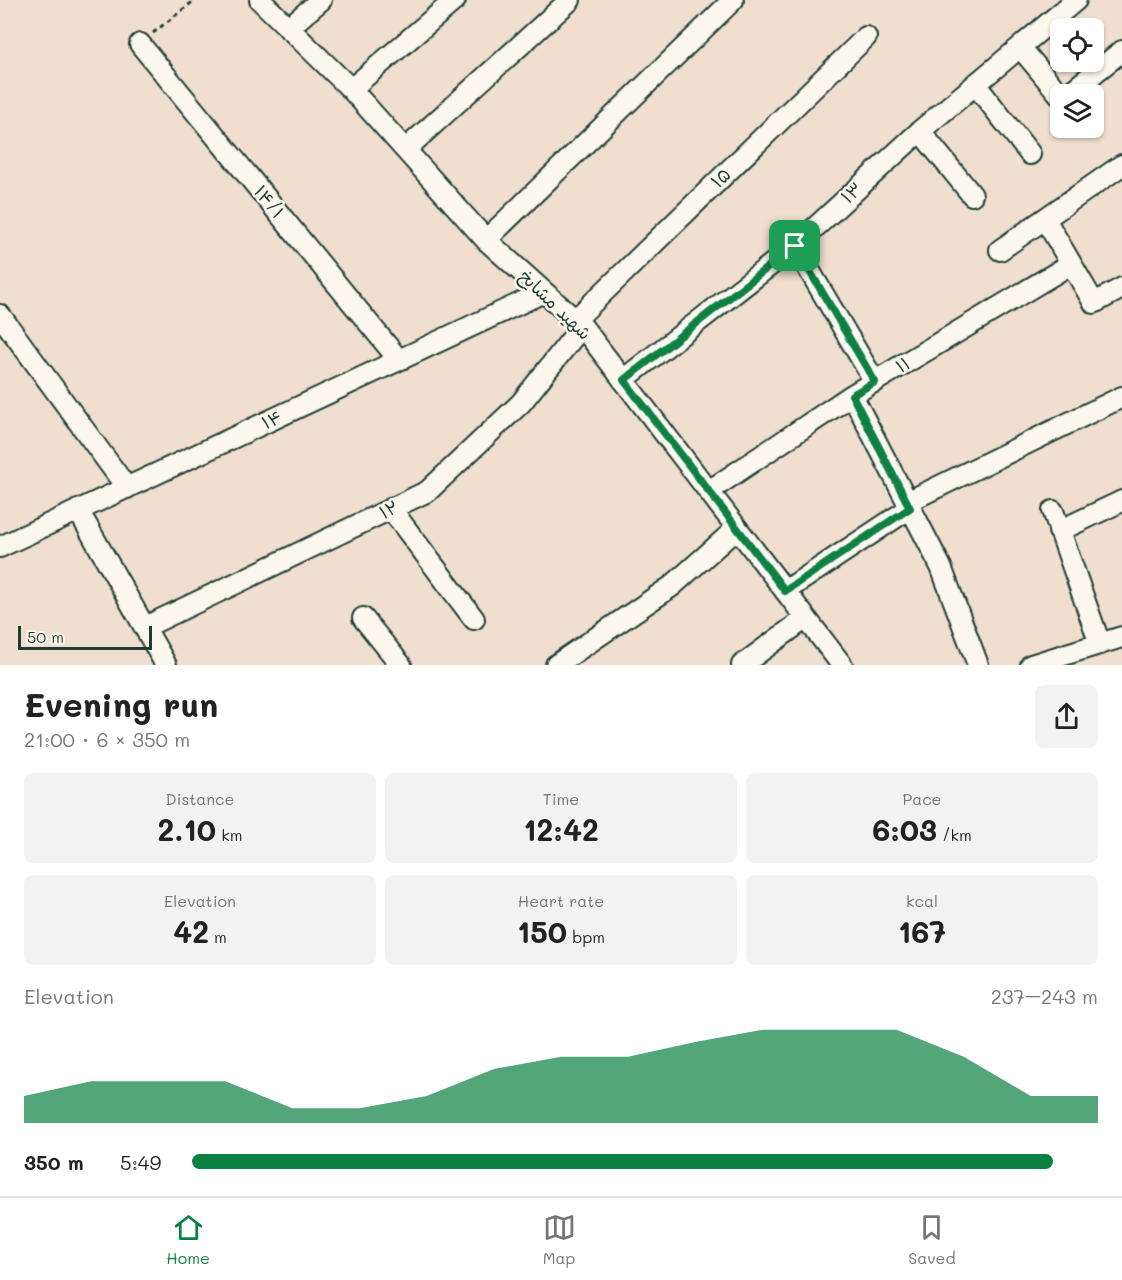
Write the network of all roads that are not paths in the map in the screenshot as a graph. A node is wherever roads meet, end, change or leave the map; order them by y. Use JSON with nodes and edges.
{"nodes":[{"id":1,"x":260,"y":0,"type":"edge"},
{"id":2,"x":321,"y":0,"type":"edge"},
{"id":3,"x":455,"y":0,"type":"edge"},
{"id":4,"x":570,"y":0,"type":"edge"},
{"id":5,"x":733,"y":0,"type":"edge"},
{"id":6,"x":1076,"y":0,"type":"edge"},
{"id":7,"x":288,"y":27,"type":"junction"},
{"id":8,"x":866,"y":37,"type":"dead end"},
{"id":9,"x":140,"y":44,"type":"road end"},
{"id":10,"x":1020,"y":47,"type":"junction"},
{"id":11,"x":1122,"y":51,"type":"edge"},
{"id":12,"x":975,"y":84,"type":"junction"},
{"id":13,"x":1050,"y":84,"type":"edge"},
{"id":14,"x":1081,"y":84,"type":"edge"},
{"id":15,"x":351,"y":89,"type":"junction"},
{"id":16,"x":920,"y":131,"type":"junction"},
{"id":17,"x":406,"y":149,"type":"junction"},
{"id":18,"x":1030,"y":154,"type":"dead end"},
{"id":19,"x":1122,"y":165,"type":"edge"},
{"id":20,"x":972,"y":195,"type":"dead end"},
{"id":21,"x":1045,"y":219,"type":"junction"},
{"id":22,"x":486,"y":240,"type":"junction"},
{"id":23,"x":795,"y":246,"type":"junction"},
{"id":24,"x":1000,"y":250,"type":"dead end"},
{"id":25,"x":1071,"y":264,"type":"junction"},
{"id":26,"x":1122,"y":288,"type":"edge"},
{"id":27,"x":544,"y":292,"type":"junction"},
{"id":28,"x":0,"y":315,"type":"edge"},
{"id":29,"x":579,"y":323,"type":"junction"},
{"id":30,"x":399,"y":360,"type":"junction"},
{"id":31,"x":624,"y":380,"type":"junction"},
{"id":32,"x":875,"y":382,"type":"junction"},
{"id":33,"x":852,"y":395,"type":"junction"},
{"id":34,"x":1122,"y":397,"type":"edge"},
{"id":35,"x":127,"y":488,"type":"junction"},
{"id":36,"x":709,"y":491,"type":"junction"},
{"id":37,"x":1122,"y":501,"type":"edge"},
{"id":38,"x":909,"y":505,"type":"junction"},
{"id":39,"x":391,"y":509,"type":"junction"},
{"id":40,"x":78,"y":510,"type":"junction"},
{"id":41,"x":1053,"y":511,"type":"dead end"},
{"id":42,"x":737,"y":528,"type":"junction"},
{"id":43,"x":1059,"y":531,"type":"junction"},
{"id":44,"x":0,"y":547,"type":"edge"},
{"id":45,"x":785,"y":591,"type":"junction"},
{"id":46,"x":363,"y":618,"type":"dead end"},
{"id":47,"x":806,"y":618,"type":"junction"},
{"id":48,"x":474,"y":619,"type":"dead end"},
{"id":49,"x":145,"y":627,"type":"junction"},
{"id":50,"x":1122,"y":637,"type":"edge"},
{"id":51,"x":1100,"y":644,"type":"junction"},
{"id":52,"x":166,"y":665,"type":"edge"},
{"id":53,"x":401,"y":665,"type":"edge"},
{"id":54,"x":556,"y":665,"type":"edge"},
{"id":55,"x":742,"y":665,"type":"edge"},
{"id":56,"x":842,"y":665,"type":"edge"},
{"id":57,"x":978,"y":665,"type":"edge"},
{"id":58,"x":1031,"y":665,"type":"edge"}],
"edges":[{"from":1,"to":7,"type":"street","name":"شهید مشایخ"},
{"from":2,"to":7,"type":"street"},
{"from":3,"to":15,"type":"street"},
{"from":4,"to":17,"type":"street"},
{"from":5,"to":22,"type":"street"},
{"from":6,"to":10,"type":"street","name":"۱۳"},
{"from":7,"to":15,"type":"street","name":"شهید مشایخ"},
{"from":8,"to":29,"type":"street","name":"۱۵"},
{"from":9,"to":30,"type":"street","name":"۱۴/۱"},
{"from":10,"to":12,"type":"street","name":"۱۳"},
{"from":10,"to":13,"type":"street"},
{"from":11,"to":14,"type":"street"},
{"from":12,"to":16,"type":"street","name":"۱۳"},
{"from":12,"to":18,"type":"street"},
{"from":15,"to":17,"type":"street","name":"شهید مشایخ"},
{"from":16,"to":20,"type":"street"},
{"from":16,"to":23,"type":"street","name":"۱۳"},
{"from":17,"to":22,"type":"street","name":"شهید مشایخ"},
{"from":19,"to":21,"type":"street"},
{"from":21,"to":24,"type":"street"},
{"from":21,"to":25,"type":"street"},
{"from":22,"to":27,"type":"street","name":"شهید مشایخ"},
{"from":23,"to":31,"type":"street","name":"۱۳"},
{"from":23,"to":32,"type":"street"},
{"from":25,"to":26,"type":"street"},
{"from":25,"to":32,"type":"street","name":"۱۱"},
{"from":27,"to":29,"type":"street","name":"شهید مشایخ"},
{"from":27,"to":30,"type":"street","name":"۱۴"},
{"from":28,"to":35,"type":"street"},
{"from":29,"to":31,"type":"street","name":"شهید مشایخ"},
{"from":29,"to":39,"type":"street","name":"۱۲"},
{"from":30,"to":35,"type":"street","name":"۱۴"},
{"from":31,"to":36,"type":"street","name":"شهید مشایخ"},
{"from":32,"to":33,"type":"street","name":"۱۱"},
{"from":33,"to":36,"type":"street","name":"۱۱"},
{"from":33,"to":38,"type":"street"},
{"from":34,"to":38,"type":"street"},
{"from":35,"to":40,"type":"street","name":"۱۴"},
{"from":36,"to":42,"type":"street","name":"شهید مشایخ"},
{"from":37,"to":43,"type":"street"},
{"from":38,"to":45,"type":"street"},
{"from":38,"to":57,"type":"street"},
{"from":39,"to":48,"type":"street"},
{"from":39,"to":49,"type":"street","name":"۱۲"},
{"from":40,"to":44,"type":"street","name":"۱۴"},
{"from":40,"to":49,"type":"street"},
{"from":41,"to":43,"type":"street"},
{"from":42,"to":45,"type":"street","name":"شهید مشایخ"},
{"from":42,"to":54,"type":"street"},
{"from":43,"to":51,"type":"street"},
{"from":45,"to":47,"type":"street","name":"شهید مشایخ"},
{"from":46,"to":53,"type":"street"},
{"from":47,"to":55,"type":"street"},
{"from":47,"to":56,"type":"street","name":"شهید مشایخ"},
{"from":49,"to":52,"type":"street"},
{"from":50,"to":51,"type":"street"},
{"from":51,"to":58,"type":"street"}]}
